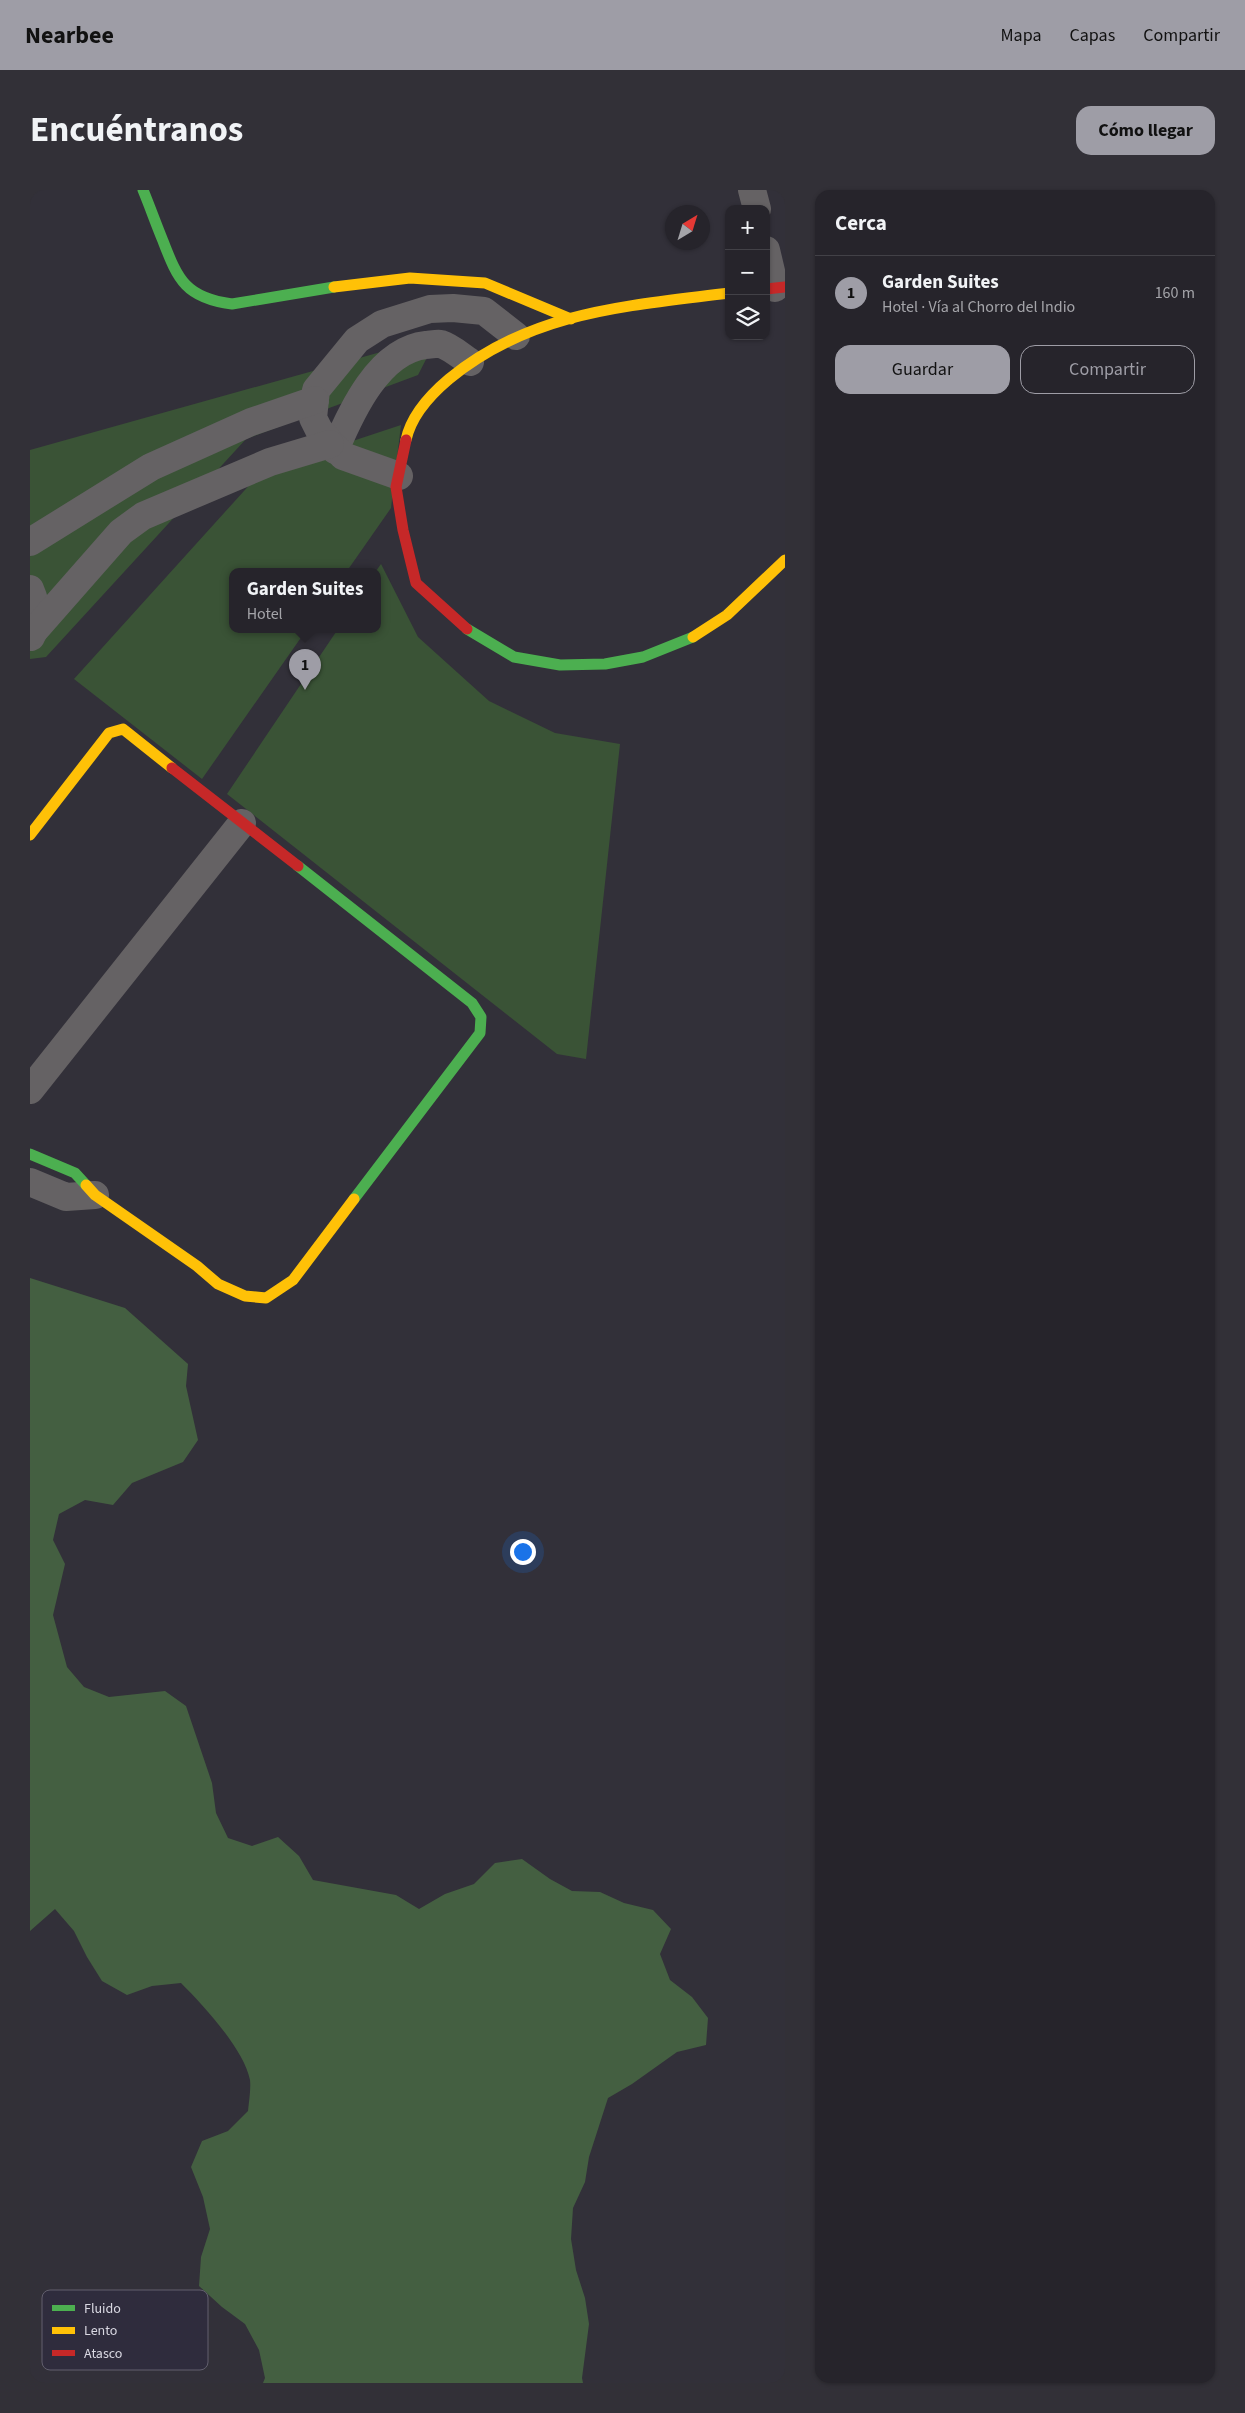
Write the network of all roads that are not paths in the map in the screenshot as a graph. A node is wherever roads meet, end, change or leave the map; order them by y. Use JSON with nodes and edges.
{"nodes":[{"id":1,"x":143,"y":190,"type":"edge"},
{"id":2,"x":752,"y":190,"type":"edge"},
{"id":3,"x":756,"y":205,"type":"edge"},
{"id":4,"x":770,"y":267,"type":"edge"},
{"id":5,"x":775,"y":288,"type":"edge"},
{"id":6,"x":725,"y":294,"type":"edge"},
{"id":7,"x":571,"y":319,"type":"junction"},
{"id":8,"x":516,"y":336,"type":"junction"},
{"id":9,"x":470,"y":362,"type":"junction"},
{"id":10,"x":315,"y":400,"type":"junction"},
{"id":11,"x":332,"y":447,"type":"junction"},
{"id":12,"x":398,"y":476,"type":"junction"},
{"id":13,"x":30,"y":542,"type":"edge"},
{"id":14,"x":785,"y":560,"type":"edge"},
{"id":15,"x":30,"y":589,"type":"edge"},
{"id":16,"x":32,"y":635,"type":"edge"},
{"id":17,"x":242,"y":823,"type":"junction"},
{"id":18,"x":30,"y":835,"type":"edge"},
{"id":19,"x":30,"y":1090,"type":"edge"},
{"id":20,"x":30,"y":1154,"type":"edge"},
{"id":21,"x":30,"y":1182,"type":"edge"},
{"id":22,"x":95,"y":1195,"type":"junction"}],
"edges":[{"from":1,"to":7,"type":"street"},
{"from":2,"to":3,"type":"street"},
{"from":4,"to":5,"type":"street"},
{"from":6,"to":7,"type":"street"},
{"from":7,"to":8,"type":"street"},
{"from":8,"to":9,"type":"street"},
{"from":8,"to":10,"type":"street"},
{"from":9,"to":11,"type":"street"},
{"from":9,"to":12,"type":"street"},
{"from":10,"to":11,"type":"street"},
{"from":10,"to":13,"type":"street"},
{"from":11,"to":12,"type":"street"},
{"from":11,"to":16,"type":"street"},
{"from":12,"to":14,"type":"street"},
{"from":15,"to":16,"type":"street"},
{"from":17,"to":18,"type":"street"},
{"from":17,"to":19,"type":"street"},
{"from":17,"to":22,"type":"street"},
{"from":20,"to":22,"type":"street"},
{"from":21,"to":22,"type":"street"}]}
